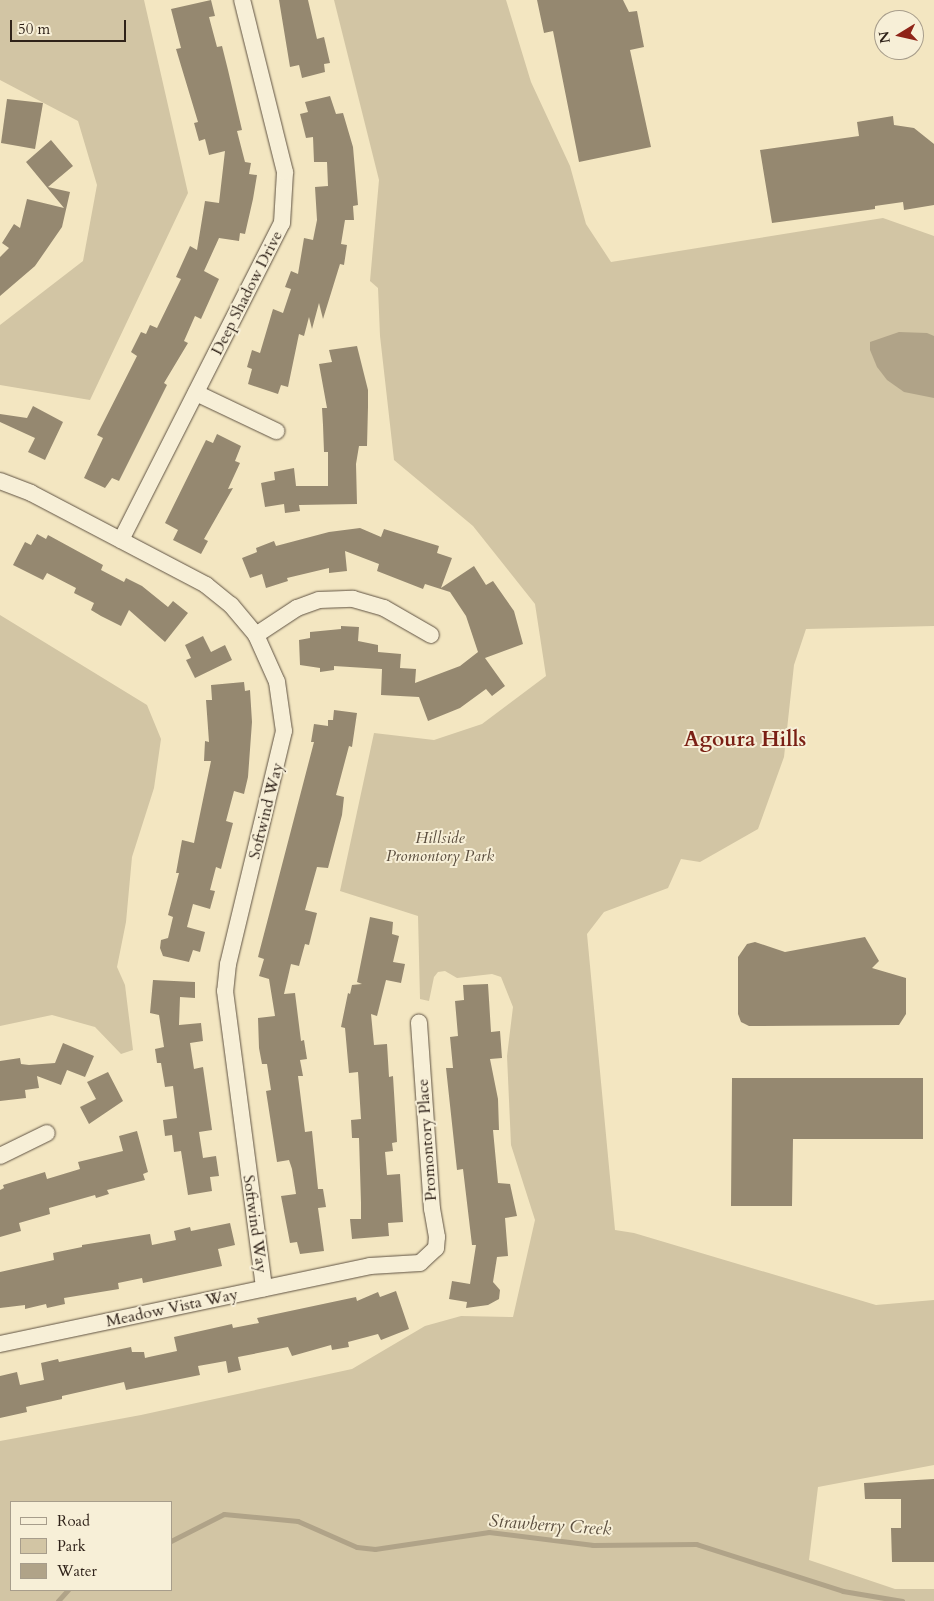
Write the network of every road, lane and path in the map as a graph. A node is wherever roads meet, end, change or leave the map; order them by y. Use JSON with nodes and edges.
{"nodes":[{"id":1,"x":242,"y":0,"type":"edge"},
{"id":2,"x":196,"y":393,"type":"junction"},
{"id":3,"x":276,"y":431,"type":"dead end"},
{"id":4,"x":0,"y":481,"type":"edge"},
{"id":5,"x":121,"y":540,"type":"junction"},
{"id":6,"x":256,"y":635,"type":"junction"},
{"id":7,"x":431,"y":636,"type":"dead end"},
{"id":8,"x":419,"y":1022,"type":"dead end"},
{"id":9,"x":47,"y":1133,"type":"dead end"},
{"id":10,"x":0,"y":1156,"type":"edge"},
{"id":11,"x":430,"y":1255,"type":"joint"},
{"id":12,"x":264,"y":1288,"type":"junction"},
{"id":13,"x":0,"y":1344,"type":"edge"}],
"edges":[{"from":1,"to":2,"type":"street","name":"Deep Shadow Drive"},
{"from":2,"to":3,"type":"street"},
{"from":2,"to":5,"type":"street","name":"Deep Shadow Drive"},
{"from":4,"to":5,"type":"street","name":"Softwind Way"},
{"from":5,"to":6,"type":"street","name":"Softwind Way"},
{"from":6,"to":7,"type":"street"},
{"from":6,"to":12,"type":"street","name":"Softwind Way"},
{"from":8,"to":11,"type":"street","name":"Promontory Place"},
{"from":9,"to":10,"type":"street"},
{"from":11,"to":12,"type":"street","name":"Meadow Vista Way"},
{"from":12,"to":13,"type":"street","name":"Meadow Vista Way"}]}
